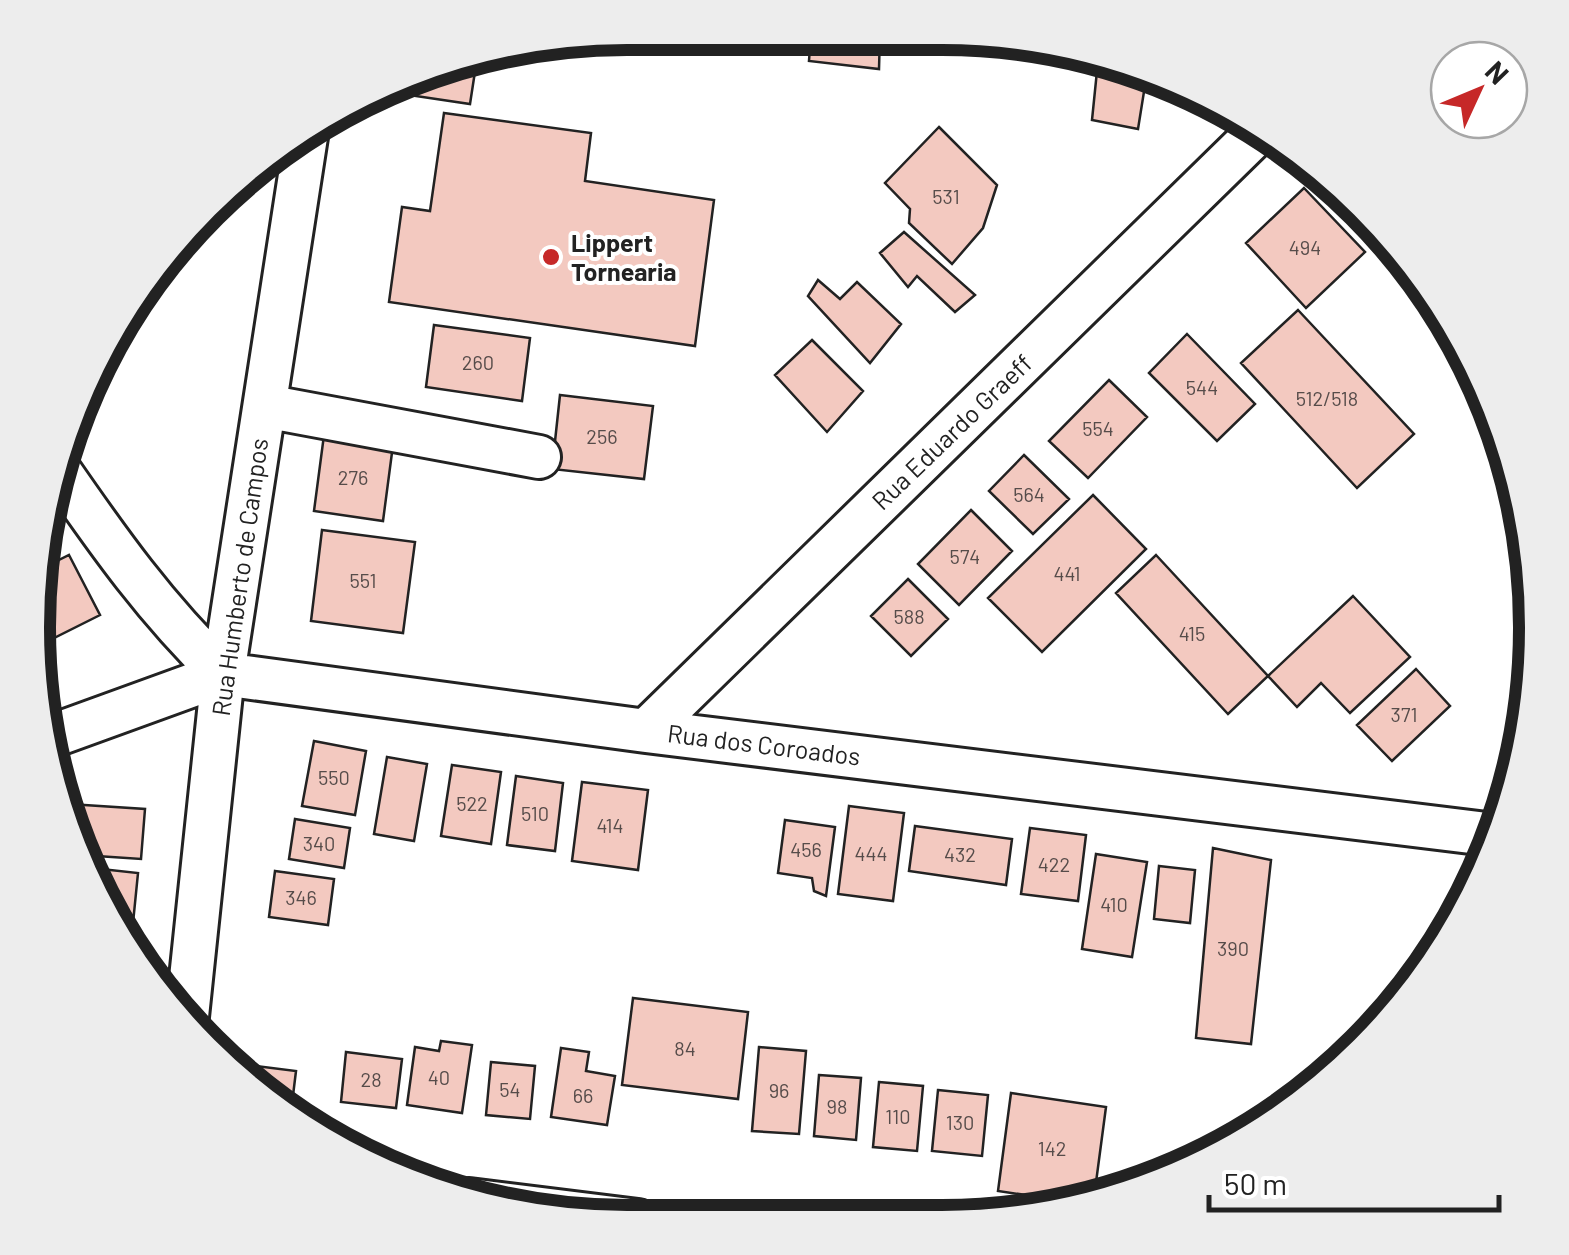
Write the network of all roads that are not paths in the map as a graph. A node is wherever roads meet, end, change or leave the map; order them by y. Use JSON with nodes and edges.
{"nodes":[{"id":1,"x":1251,"y":140,"type":"edge"},
{"id":2,"x":304,"y":149,"type":"edge"},
{"id":3,"x":265,"y":406,"type":"junction"},
{"id":4,"x":539,"y":457,"type":"dead end"},
{"id":5,"x":68,"y":484,"type":"edge"},
{"id":6,"x":224,"y":674,"type":"junction"},
{"id":7,"x":646,"y":731,"type":"junction"},
{"id":8,"x":60,"y":733,"type":"edge"},
{"id":9,"x":1480,"y":833,"type":"edge"},
{"id":10,"x":189,"y":1003,"type":"edge"}],
"edges":[{"from":1,"to":7,"type":"street","name":"Rua Eduardo Graeff"},
{"from":2,"to":3,"type":"street","name":"Rua Humberto de Campos"},
{"from":3,"to":4,"type":"street"},
{"from":3,"to":6,"type":"street","name":"Rua Humberto de Campos"},
{"from":5,"to":6,"type":"street"},
{"from":6,"to":7,"type":"street","name":"Rua dos Coroados"},
{"from":6,"to":8,"type":"street","name":"Rua dos Coroados"},
{"from":6,"to":10,"type":"street","name":"Rua Humberto de Campos"},
{"from":7,"to":9,"type":"street","name":"Rua dos Coroados"}]}
